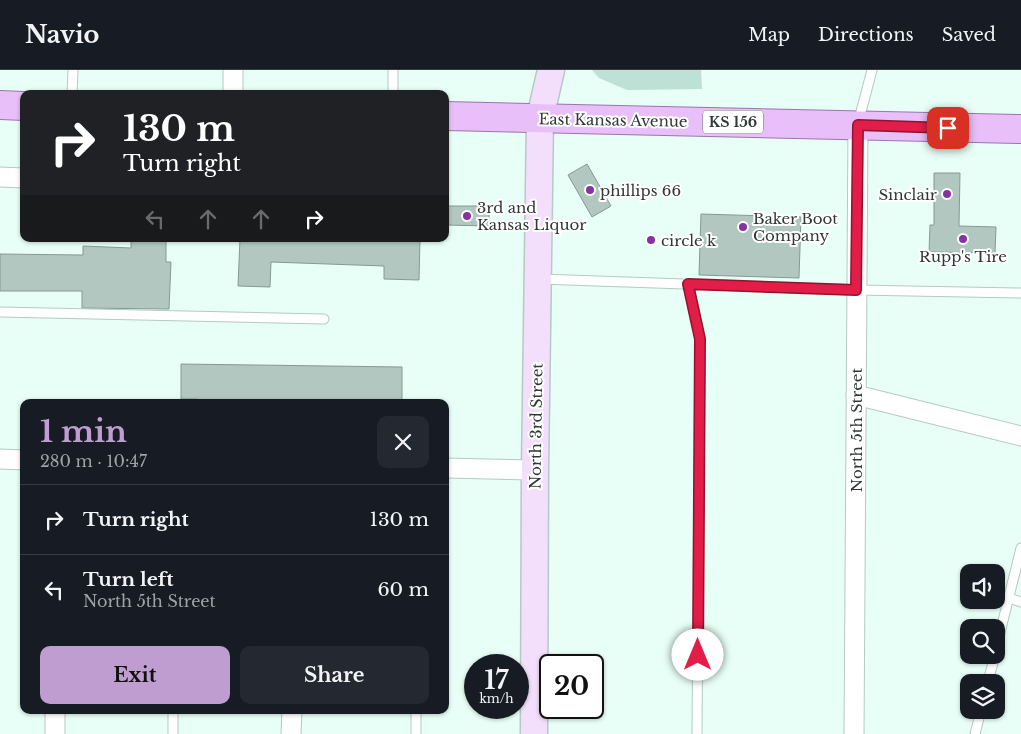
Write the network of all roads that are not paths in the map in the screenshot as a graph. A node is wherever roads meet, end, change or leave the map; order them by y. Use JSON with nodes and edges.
{"nodes":[{"id":1,"x":73,"y":70,"type":"edge"},
{"id":2,"x":233,"y":70,"type":"edge"},
{"id":3,"x":393,"y":70,"type":"edge"},
{"id":4,"x":551,"y":70,"type":"edge"},
{"id":5,"x":872,"y":70,"type":"edge"},
{"id":6,"x":72,"y":90,"type":"edge"},
{"id":7,"x":233,"y":90,"type":"edge"},
{"id":8,"x":393,"y":90,"type":"edge"},
{"id":9,"x":0,"y":105,"type":"edge"},
{"id":10,"x":20,"y":106,"type":"edge"},
{"id":11,"x":449,"y":116,"type":"edge"},
{"id":12,"x":540,"y":118,"type":"junction"},
{"id":13,"x":858,"y":125,"type":"junction"},
{"id":14,"x":1021,"y":129,"type":"edge"},
{"id":15,"x":0,"y":177,"type":"edge"},
{"id":16,"x":20,"y":178,"type":"edge"},
{"id":17,"x":538,"y":279,"type":"junction"},
{"id":18,"x":688,"y":284,"type":"junction"},
{"id":19,"x":856,"y":290,"type":"junction"},
{"id":20,"x":1021,"y":293,"type":"edge"},
{"id":21,"x":0,"y":312,"type":"edge"},
{"id":22,"x":324,"y":319,"type":"dead end"},
{"id":23,"x":856,"y":395,"type":"junction"},
{"id":24,"x":1021,"y":436,"type":"edge"},
{"id":25,"x":0,"y":459,"type":"edge"},
{"id":26,"x":20,"y":460,"type":"edge"},
{"id":27,"x":449,"y":468,"type":"edge"},
{"id":28,"x":535,"y":470,"type":"junction"},
{"id":29,"x":1021,"y":548,"type":"edge"},
{"id":30,"x":1009,"y":598,"type":"junction"},
{"id":31,"x":1021,"y":602,"type":"edge"},
{"id":32,"x":1004,"y":619,"type":"edge"},
{"id":33,"x":55,"y":714,"type":"edge"},
{"id":34,"x":173,"y":714,"type":"edge"},
{"id":35,"x":292,"y":714,"type":"edge"},
{"id":36,"x":416,"y":714,"type":"edge"},
{"id":37,"x":979,"y":719,"type":"edge"},
{"id":38,"x":55,"y":734,"type":"edge"},
{"id":39,"x":173,"y":734,"type":"edge"},
{"id":40,"x":291,"y":734,"type":"edge"},
{"id":41,"x":416,"y":734,"type":"edge"},
{"id":42,"x":534,"y":734,"type":"edge"},
{"id":43,"x":697,"y":734,"type":"edge"},
{"id":44,"x":854,"y":734,"type":"edge"},
{"id":45,"x":975,"y":734,"type":"edge"}],
"edges":[{"from":1,"to":6,"type":"lane"},
{"from":2,"to":7,"type":"street"},
{"from":3,"to":8,"type":"lane"},
{"from":4,"to":12,"type":"main road","name":"North 3rd Street"},
{"from":5,"to":13,"type":"lane"},
{"from":9,"to":10,"type":"main road"},
{"from":11,"to":12,"type":"main road","name":"East Kansas Avenue","number":"KS 156"},
{"from":12,"to":13,"type":"main road","name":"East Kansas Avenue","number":"KS 156"},
{"from":12,"to":17,"type":"main road","name":"North 3rd Street"},
{"from":13,"to":14,"type":"main road","name":"East Kansas Avenue","number":"KS 156"},
{"from":13,"to":19,"type":"street","name":"North 5th Street"},
{"from":15,"to":16,"type":"street"},
{"from":17,"to":18,"type":"lane"},
{"from":17,"to":28,"type":"main road","name":"North 3rd Street"},
{"from":18,"to":19,"type":"lane"},
{"from":18,"to":43,"type":"lane"},
{"from":19,"to":20,"type":"lane"},
{"from":19,"to":23,"type":"street","name":"North 5th Street"},
{"from":21,"to":22,"type":"lane"},
{"from":23,"to":24,"type":"street"},
{"from":23,"to":44,"type":"street","name":"North 5th Street"},
{"from":25,"to":26,"type":"street"},
{"from":27,"to":28,"type":"street"},
{"from":28,"to":42,"type":"main road","name":"North 3rd Street"},
{"from":29,"to":30,"type":"lane"},
{"from":30,"to":31,"type":"lane"},
{"from":30,"to":32,"type":"lane"},
{"from":33,"to":38,"type":"street"},
{"from":34,"to":39,"type":"lane"},
{"from":35,"to":40,"type":"street"},
{"from":36,"to":41,"type":"lane"},
{"from":37,"to":45,"type":"lane"}]}
